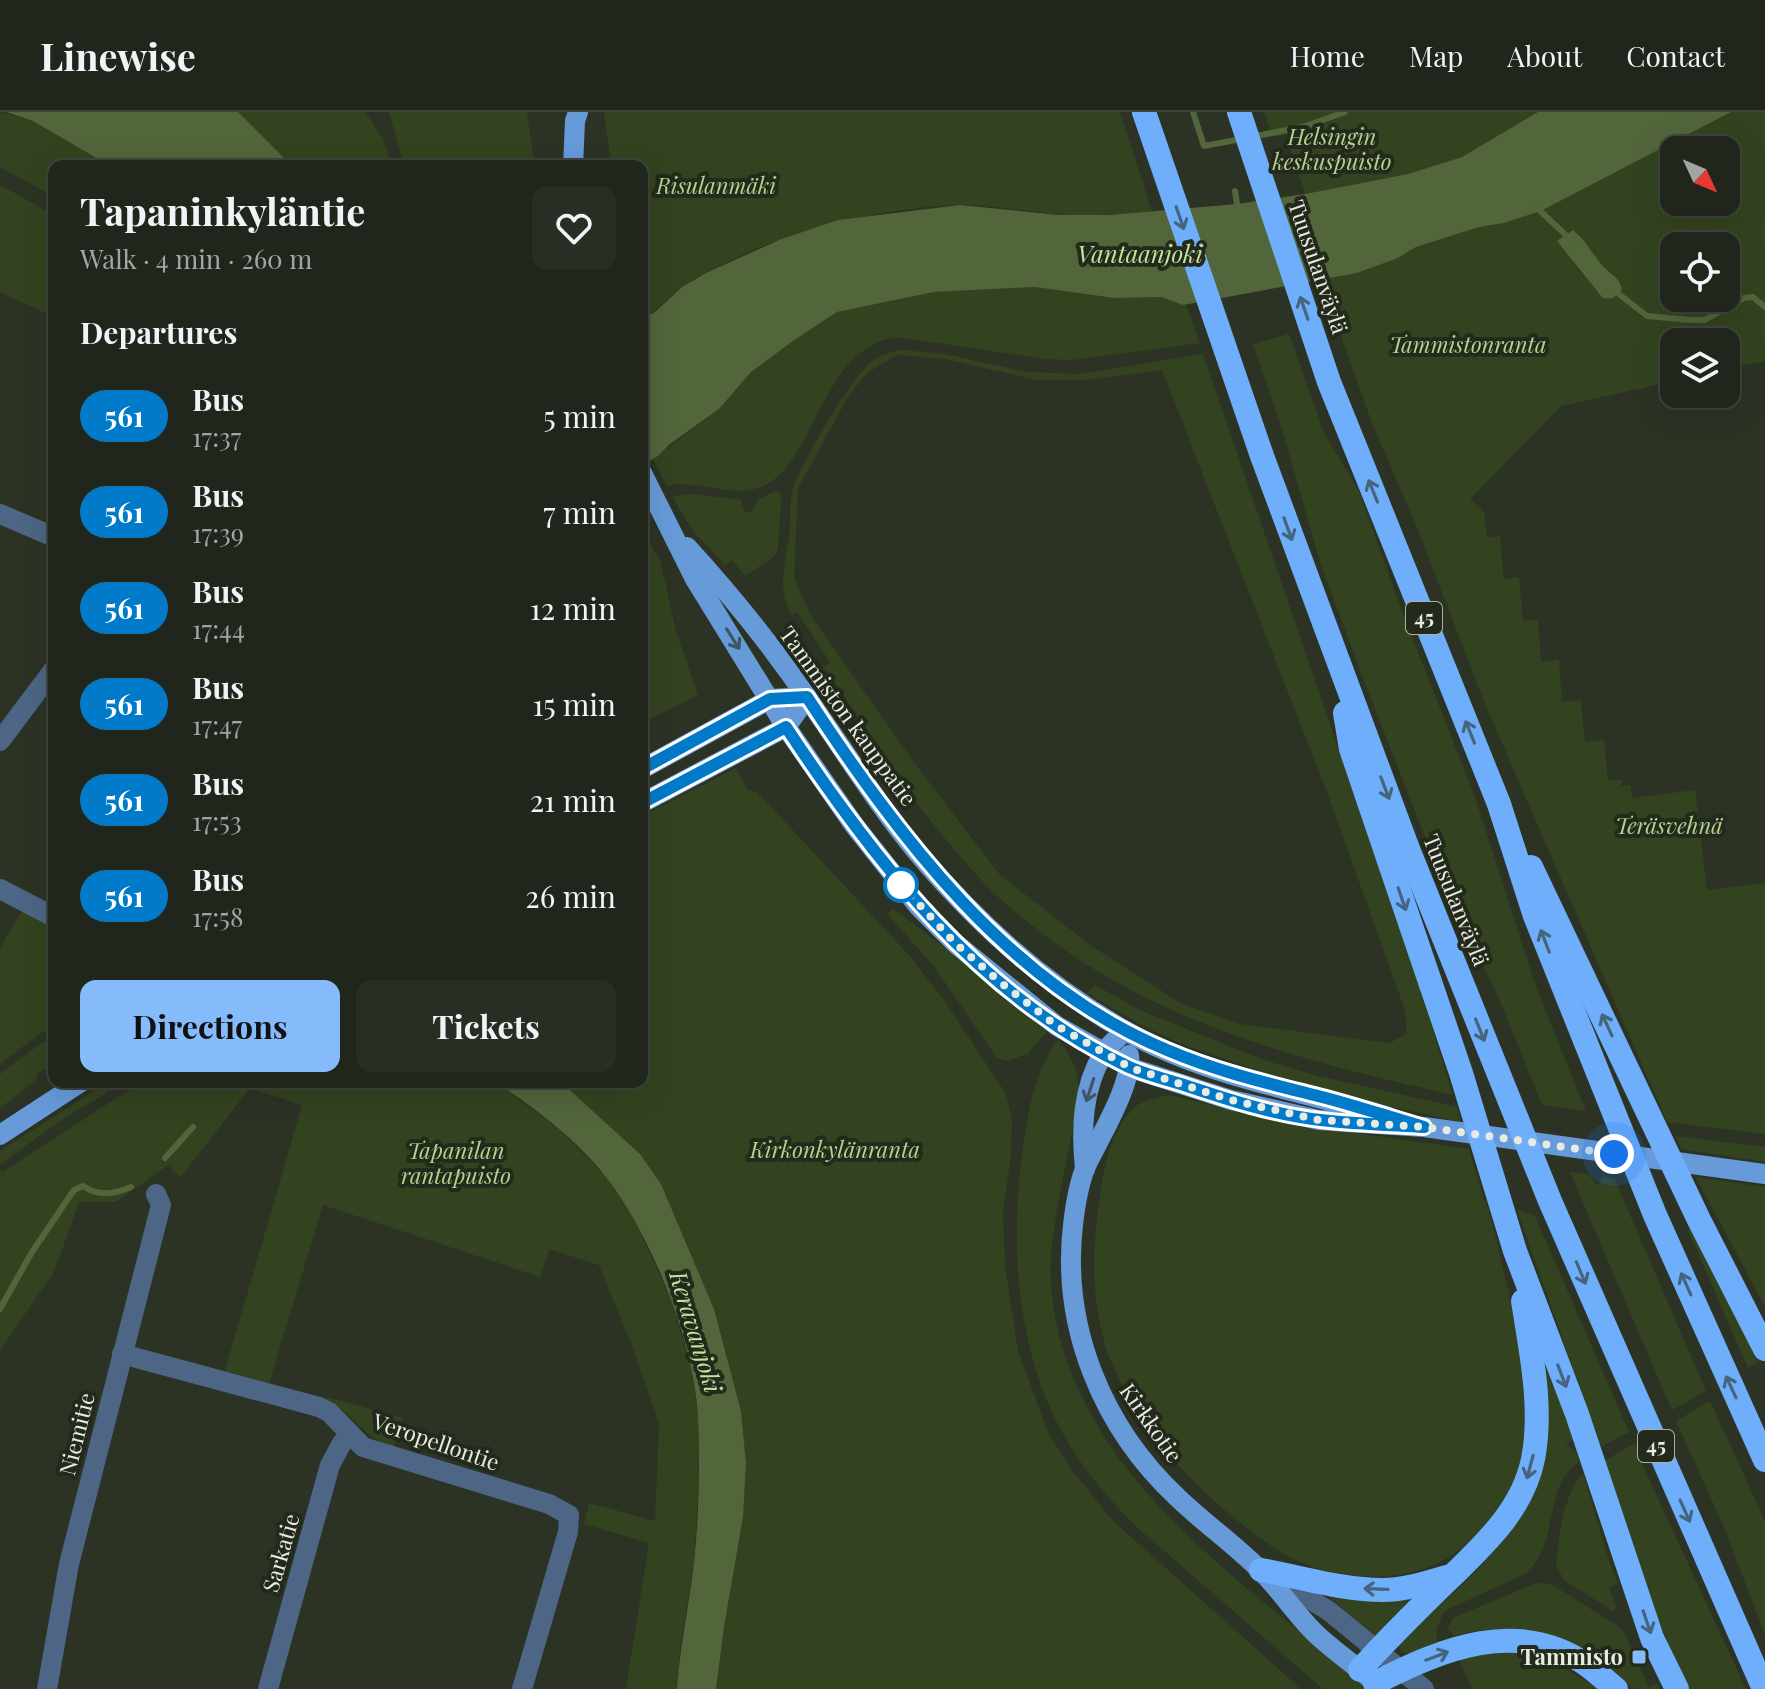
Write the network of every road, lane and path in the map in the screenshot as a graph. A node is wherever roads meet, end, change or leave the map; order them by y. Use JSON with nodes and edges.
{"nodes":[{"id":1,"x":1144,"y":112,"type":"edge"},
{"id":2,"x":575,"y":115,"type":"edge"},
{"id":3,"x":1242,"y":121,"type":"edge"},
{"id":4,"x":573,"y":160,"type":"edge"},
{"id":5,"x":648,"y":484,"type":"edge"},
{"id":6,"x":0,"y":514,"type":"edge"},
{"id":7,"x":674,"y":532,"type":"junction"},
{"id":8,"x":48,"y":534,"type":"edge"},
{"id":9,"x":1337,"y":663,"type":"junction"},
{"id":10,"x":48,"y":677,"type":"edge"},
{"id":11,"x":807,"y":697,"type":"junction"},
{"id":12,"x":770,"y":699,"type":"junction"},
{"id":13,"x":786,"y":727,"type":"junction"},
{"id":14,"x":0,"y":741,"type":"edge"},
{"id":15,"x":648,"y":766,"type":"edge"},
{"id":16,"x":648,"y":800,"type":"edge"},
{"id":17,"x":1499,"y":804,"type":"junction"},
{"id":18,"x":0,"y":889,"type":"edge"},
{"id":19,"x":48,"y":914,"type":"edge"},
{"id":20,"x":1125,"y":1031,"type":"junction"},
{"id":21,"x":1104,"y":1053,"type":"junction"},
{"id":22,"x":1131,"y":1068,"type":"junction"},
{"id":23,"x":72,"y":1088,"type":"edge"},
{"id":24,"x":1424,"y":1127,"type":"junction"},
{"id":25,"x":0,"y":1135,"type":"edge"},
{"id":26,"x":1085,"y":1169,"type":"junction"},
{"id":27,"x":1765,"y":1174,"type":"edge"},
{"id":28,"x":156,"y":1194,"type":"dead end"},
{"id":29,"x":1515,"y":1251,"type":"junction"},
{"id":30,"x":1765,"y":1349,"type":"edge"},
{"id":31,"x":122,"y":1354,"type":"junction"},
{"id":32,"x":350,"y":1436,"type":"junction"},
{"id":33,"x":1765,"y":1460,"type":"edge"},
{"id":34,"x":1261,"y":1570,"type":"junction"},
{"id":35,"x":1453,"y":1576,"type":"junction"},
{"id":36,"x":1378,"y":1649,"type":"junction"},
{"id":37,"x":1402,"y":1669,"type":"junction"},
{"id":38,"x":1372,"y":1681,"type":"edge"},
{"id":39,"x":47,"y":1689,"type":"edge"},
{"id":40,"x":268,"y":1689,"type":"edge"},
{"id":41,"x":522,"y":1689,"type":"edge"},
{"id":42,"x":1424,"y":1689,"type":"edge"},
{"id":43,"x":1616,"y":1689,"type":"edge"},
{"id":44,"x":1677,"y":1689,"type":"edge"},
{"id":45,"x":1764,"y":1689,"type":"edge"}],
"edges":[{"from":1,"to":9,"type":"highway","name":"Tuusulanväylä","number":"45","one_way":true},
{"from":2,"to":4,"type":"main road"},
{"from":17,"to":3,"type":"highway","name":"Tuusulanväylä","number":"45","one_way":true},
{"from":5,"to":7,"type":"main road"},
{"from":6,"to":8,"type":"street"},
{"from":7,"to":11,"type":"main road","name":"Tammiston kauppatie"},
{"from":7,"to":12,"type":"main road","name":"Tammiston kauppatie","one_way":true},
{"from":9,"to":29,"type":"highway","one_way":true},
{"from":9,"to":45,"type":"highway","name":"Tuusulanväylä","number":"45","one_way":true},
{"from":10,"to":14,"type":"street"},
{"from":11,"to":12,"type":"main road"},
{"from":11,"to":13,"type":"main road"},
{"from":11,"to":20,"type":"main road","name":"Tammiston kauppatie"},
{"from":12,"to":13,"type":"main road","name":"Tammiston kauppatie"},
{"from":12,"to":15,"type":"main road"},
{"from":13,"to":16,"type":"main road"},
{"from":13,"to":21,"type":"main road","name":"Tammiston kauppatie"},
{"from":30,"to":17,"type":"highway","one_way":true},
{"from":33,"to":17,"type":"highway","name":"Tuusulanväylä","number":"45","one_way":true},
{"from":18,"to":19,"type":"street"},
{"from":20,"to":21,"type":"main road","name":"Kirkkotie"},
{"from":20,"to":22,"type":"main road"},
{"from":20,"to":24,"type":"main road","name":"Tammiston kauppatie"},
{"from":21,"to":22,"type":"main road","name":"Tammiston kauppatie"},
{"from":21,"to":26,"type":"main road","name":"Kirkkotie","one_way":true},
{"from":22,"to":24,"type":"main road","name":"Tammiston kauppatie"},
{"from":22,"to":26,"type":"main road","name":"Kirkkotie"},
{"from":23,"to":25,"type":"main road"},
{"from":24,"to":27,"type":"main road","name":"Tammiston kauppatie"},
{"from":26,"to":34,"type":"main road","name":"Kirkkotie"},
{"from":28,"to":31,"type":"street","name":"Niemitie"},
{"from":29,"to":35,"type":"highway","one_way":true},
{"from":29,"to":44,"type":"highway","one_way":true},
{"from":31,"to":32,"type":"street","name":"Veropellontie"},
{"from":31,"to":39,"type":"street","name":"Niemitie"},
{"from":32,"to":40,"type":"street","name":"Sarkatie"},
{"from":32,"to":41,"type":"street","name":"Veropellontie"},
{"from":35,"to":34,"type":"highway","one_way":true},
{"from":34,"to":36,"type":"street","name":"Kirkkotie"},
{"from":34,"to":38,"type":"main road","name":"Kirkkotie"},
{"from":35,"to":36,"type":"highway"},
{"from":36,"to":37,"type":"street","name":"Kirkkotie"},
{"from":36,"to":38,"type":"highway"},
{"from":37,"to":38,"type":"highway"},
{"from":37,"to":42,"type":"street","name":"Kirkkotie"},
{"from":37,"to":43,"type":"highway","one_way":true}]}
